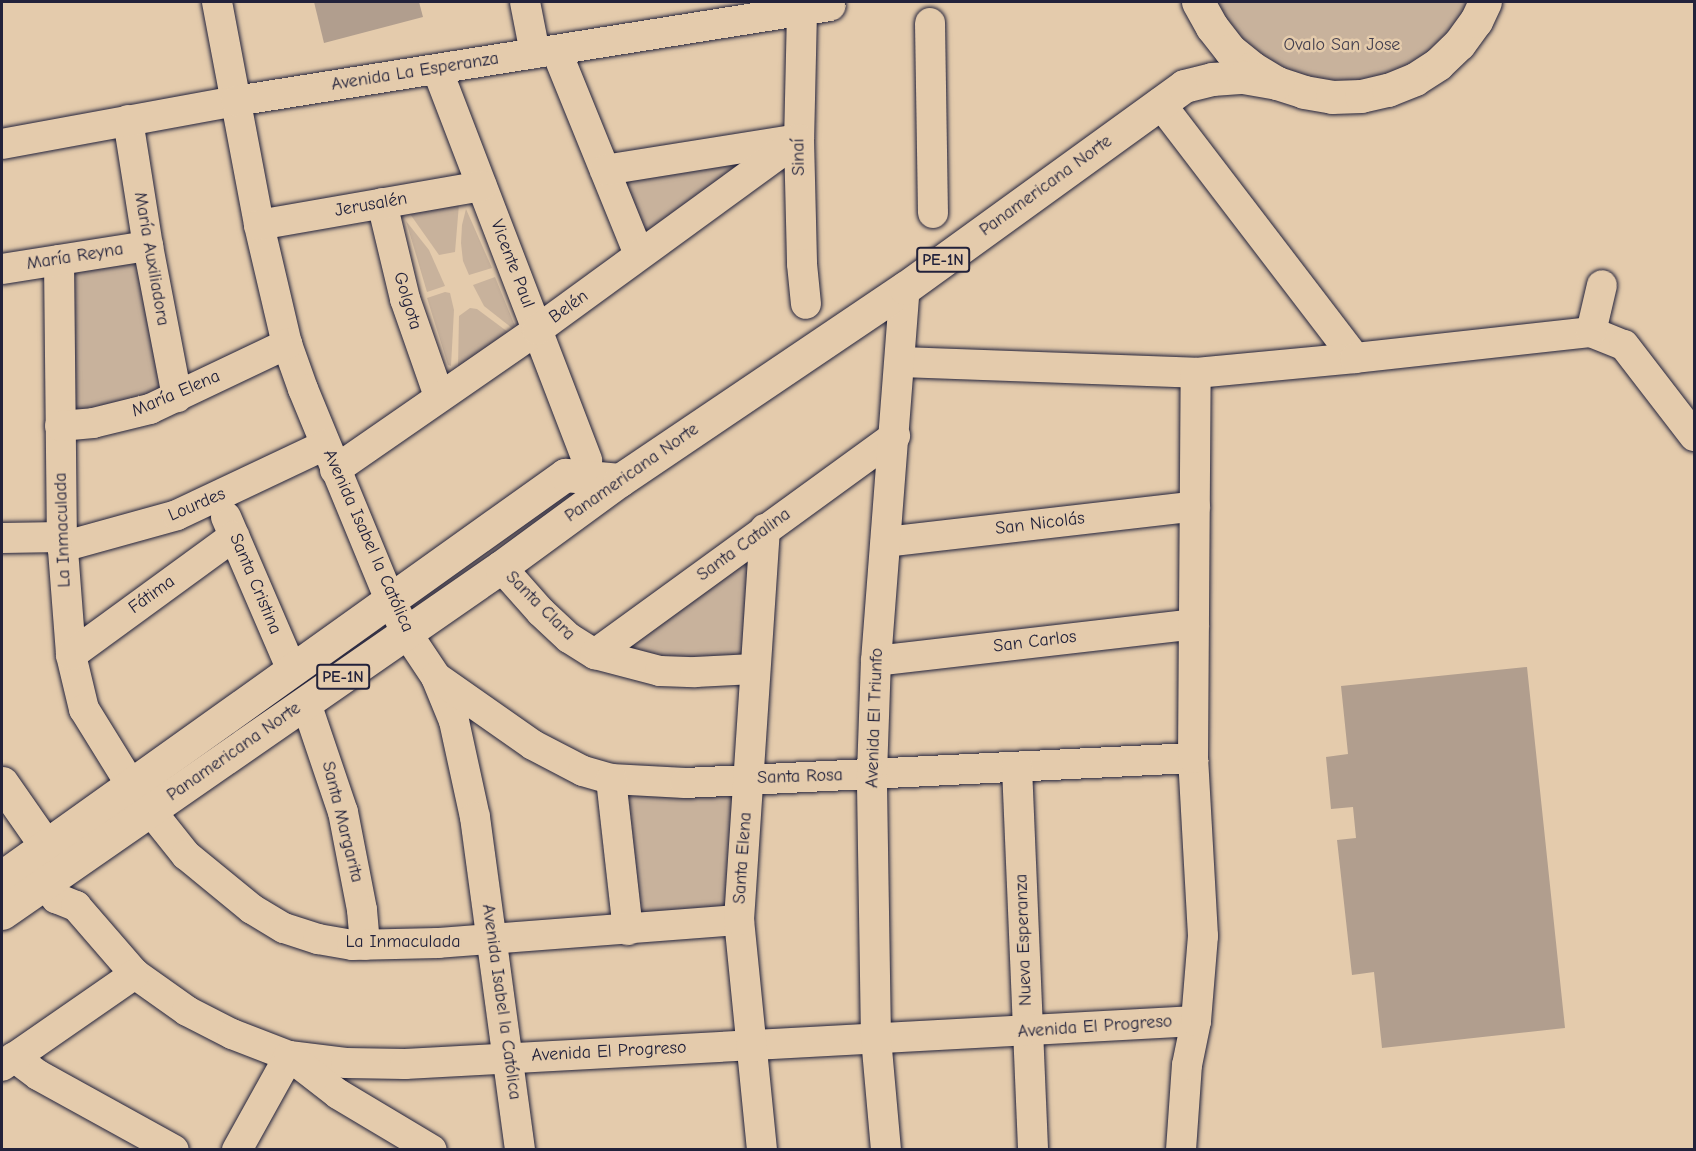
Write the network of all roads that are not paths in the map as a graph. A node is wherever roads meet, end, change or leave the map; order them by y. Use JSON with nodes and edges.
{"nodes":[{"id":1,"x":217,"y":2,"type":"edge"},
{"id":2,"x":525,"y":2,"type":"edge"},
{"id":3,"x":1198,"y":2,"type":"edge"},
{"id":4,"x":1485,"y":2,"type":"edge"},
{"id":5,"x":816,"y":8,"type":"joint"},
{"id":6,"x":708,"y":14,"type":"edge"},
{"id":7,"x":930,"y":23,"type":"dead end"},
{"id":8,"x":546,"y":52,"type":"junction"},
{"id":9,"x":437,"y":69,"type":"junction"},
{"id":10,"x":1277,"y":83,"type":"junction"},
{"id":11,"x":236,"y":101,"type":"junction"},
{"id":12,"x":1160,"y":103,"type":"junction"},
{"id":13,"x":128,"y":120,"type":"junction"},
{"id":14,"x":799,"y":139,"type":"junction"},
{"id":15,"x":2,"y":144,"type":"edge"},
{"id":16,"x":605,"y":170,"type":"junction"},
{"id":17,"x":482,"y":186,"type":"junction"},
{"id":18,"x":382,"y":203,"type":"junction"},
{"id":19,"x":933,"y":213,"type":"dead end"},
{"id":20,"x":259,"y":225,"type":"junction"},
{"id":21,"x":148,"y":246,"type":"junction"},
{"id":22,"x":639,"y":254,"type":"junction"},
{"id":23,"x":59,"y":260,"type":"junction"},
{"id":24,"x":2,"y":268,"type":"edge"},
{"id":25,"x":1602,"y":285,"type":"dead end"},
{"id":26,"x":905,"y":288,"type":"junction"},
{"id":27,"x":806,"y":304,"type":"dead end"},
{"id":28,"x":537,"y":330,"type":"junction"},
{"id":29,"x":1591,"y":332,"type":"junction"},
{"id":30,"x":287,"y":344,"type":"junction"},
{"id":31,"x":1355,"y":358,"type":"junction"},
{"id":32,"x":901,"y":362,"type":"junction"},
{"id":33,"x":1196,"y":374,"type":"junction"},
{"id":34,"x":439,"y":396,"type":"junction"},
{"id":35,"x":177,"y":397,"type":"junction"},
{"id":36,"x":60,"y":426,"type":"junction"},
{"id":37,"x":894,"y":436,"type":"junction"},
{"id":38,"x":1695,"y":436,"type":"edge"},
{"id":39,"x":330,"y":457,"type":"junction"},
{"id":40,"x":576,"y":467,"type":"junction"},
{"id":41,"x":620,"y":480,"type":"junction"},
{"id":42,"x":218,"y":498,"type":"junction"},
{"id":43,"x":1195,"y":506,"type":"junction"},
{"id":44,"x":765,"y":529,"type":"junction"},
{"id":45,"x":234,"y":536,"type":"junction"},
{"id":46,"x":2,"y":538,"type":"edge"},
{"id":47,"x":62,"y":542,"type":"junction"},
{"id":48,"x":886,"y":542,"type":"junction"},
{"id":49,"x":501,"y":567,"type":"junction"},
{"id":50,"x":390,"y":600,"type":"junction"},
{"id":51,"x":1194,"y":624,"type":"junction"},
{"id":52,"x":406,"y":632,"type":"junction"},
{"id":53,"x":595,"y":654,"type":"junction"},
{"id":54,"x":70,"y":655,"type":"junction"},
{"id":55,"x":876,"y":661,"type":"junction"},
{"id":56,"x":754,"y":669,"type":"junction"},
{"id":57,"x":291,"y":670,"type":"junction"},
{"id":58,"x":436,"y":677,"type":"junction"},
{"id":59,"x":306,"y":703,"type":"junction"},
{"id":60,"x":1193,"y":758,"type":"junction"},
{"id":61,"x":1017,"y":767,"type":"junction"},
{"id":62,"x":872,"y":774,"type":"junction"},
{"id":63,"x":611,"y":779,"type":"junction"},
{"id":64,"x":749,"y":779,"type":"junction"},
{"id":65,"x":2,"y":783,"type":"edge"},
{"id":66,"x":140,"y":797,"type":"junction"},
{"id":67,"x":2,"y":820,"type":"edge"},
{"id":68,"x":36,"y":867,"type":"edge"},
{"id":69,"x":2,"y":913,"type":"edge"},
{"id":70,"x":739,"y":920,"type":"junction"},
{"id":71,"x":628,"y":930,"type":"junction"},
{"id":72,"x":494,"y":939,"type":"junction"},
{"id":73,"x":365,"y":945,"type":"junction"},
{"id":74,"x":135,"y":974,"type":"junction"},
{"id":75,"x":1196,"y":1021,"type":"junction"},
{"id":76,"x":1028,"y":1032,"type":"junction"},
{"id":77,"x":876,"y":1039,"type":"junction"},
{"id":78,"x":753,"y":1044,"type":"junction"},
{"id":79,"x":289,"y":1056,"type":"junction"},
{"id":80,"x":509,"y":1058,"type":"junction"},
{"id":81,"x":8,"y":1062,"type":"edge"},
{"id":82,"x":174,"y":1149,"type":"edge"},
{"id":83,"x":237,"y":1149,"type":"edge"},
{"id":84,"x":432,"y":1149,"type":"edge"},
{"id":85,"x":520,"y":1149,"type":"edge"},
{"id":86,"x":762,"y":1149,"type":"edge"},
{"id":87,"x":886,"y":1149,"type":"edge"},
{"id":88,"x":1033,"y":1149,"type":"edge"},
{"id":89,"x":1182,"y":1149,"type":"edge"}],
"edges":[{"from":1,"to":11,"type":"street","name":"Avenida Isabel la Católica"},
{"from":2,"to":8,"type":"street"},
{"from":3,"to":10,"type":"main road","number":"PE-1N"},
{"from":4,"to":10,"type":"main road","number":"PE-1N"},
{"from":5,"to":6,"type":"street","name":"Avenida La Esperanza"},
{"from":5,"to":14,"type":"street","name":"Sinaí"},
{"from":6,"to":8,"type":"street","name":"Avenida La Esperanza"},
{"from":7,"to":19,"type":"street"},
{"from":8,"to":9,"type":"street","name":"Avenida La Esperanza"},
{"from":8,"to":16,"type":"street"},
{"from":9,"to":11,"type":"street","name":"Avenida La Esperanza"},
{"from":9,"to":17,"type":"street","name":"Vicente Paul"},
{"from":10,"to":12,"type":"main road","name":"Panamericana Norte","number":"PE-1N"},
{"from":11,"to":13,"type":"street","name":"Avenida La Esperanza"},
{"from":11,"to":20,"type":"street","name":"Avenida Isabel la Católica"},
{"from":12,"to":26,"type":"main road","name":"Panamericana Norte","number":"PE-1N"},
{"from":12,"to":31,"type":"street"},
{"from":13,"to":15,"type":"street","name":"Avenida La Esperanza"},
{"from":13,"to":21,"type":"street","name":"María Auxiliadora"},
{"from":14,"to":16,"type":"street"},
{"from":14,"to":22,"type":"street","name":"Belén"},
{"from":14,"to":27,"type":"street","name":"Sinaí"},
{"from":16,"to":22,"type":"street"},
{"from":17,"to":18,"type":"street","name":"Jerusalén"},
{"from":17,"to":28,"type":"street","name":"Vicente Paul"},
{"from":18,"to":20,"type":"street","name":"Jerusalén"},
{"from":18,"to":34,"type":"street","name":"Golgota"},
{"from":20,"to":30,"type":"street","name":"Avenida Isabel la Católica"},
{"from":21,"to":23,"type":"street","name":"María Reyna"},
{"from":21,"to":35,"type":"street","name":"María Auxiliadora"},
{"from":22,"to":28,"type":"street","name":"Belén"},
{"from":23,"to":24,"type":"street","name":"María Reyna"},
{"from":23,"to":36,"type":"street","name":"La Inmaculada"},
{"from":25,"to":29,"type":"street"},
{"from":26,"to":32,"type":"street","name":"Avenida El Triunfo"},
{"from":26,"to":41,"type":"main road","name":"Panamericana Norte","number":"PE-1N"},
{"from":28,"to":34,"type":"street","name":"Belén"},
{"from":28,"to":40,"type":"street","name":"Vicente Paul"},
{"from":29,"to":31,"type":"street"},
{"from":29,"to":38,"type":"street"},
{"from":30,"to":35,"type":"street","name":"María Elena"},
{"from":30,"to":39,"type":"street","name":"Avenida Isabel la Católica"},
{"from":31,"to":33,"type":"street"},
{"from":32,"to":33,"type":"street"},
{"from":32,"to":37,"type":"street","name":"Avenida El Triunfo"},
{"from":33,"to":43,"type":"street"},
{"from":34,"to":39,"type":"street","name":"Belén"},
{"from":35,"to":36,"type":"street","name":"María Elena"},
{"from":36,"to":47,"type":"street","name":"La Inmaculada"},
{"from":37,"to":44,"type":"street","name":"Santa Catalina"},
{"from":37,"to":48,"type":"street","name":"Avenida El Triunfo"},
{"from":39,"to":42,"type":"street","name":"Lourdes"},
{"from":39,"to":50,"type":"street","name":"Avenida Isabel la Católica"},
{"from":40,"to":41,"type":"main road"},
{"from":40,"to":50,"type":"main road","name":"Panamericana Norte","number":"PE-1N"},
{"from":41,"to":49,"type":"main road","name":"Panamericana Norte","number":"PE-1N"},
{"from":42,"to":45,"type":"street","name":"Santa Cristina"},
{"from":42,"to":47,"type":"street","name":"Lourdes"},
{"from":43,"to":48,"type":"street","name":"San Nicolás"},
{"from":43,"to":51,"type":"street"},
{"from":44,"to":53,"type":"street","name":"Santa Catalina"},
{"from":44,"to":56,"type":"street","name":"Santa Elena"},
{"from":45,"to":54,"type":"street","name":"Fátima"},
{"from":45,"to":57,"type":"street","name":"Santa Cristina"},
{"from":46,"to":47,"type":"street","name":"Lourdes"},
{"from":47,"to":54,"type":"street","name":"La Inmaculada"},
{"from":48,"to":55,"type":"street","name":"Avenida El Triunfo"},
{"from":49,"to":52,"type":"main road","name":"Panamericana Norte","number":"PE-1N"},
{"from":49,"to":53,"type":"street","name":"Santa Clara"},
{"from":50,"to":52,"type":"street","name":"Avenida Isabel la Católica"},
{"from":50,"to":57,"type":"main road","name":"Panamericana Norte","number":"PE-1N"},
{"from":51,"to":55,"type":"street","name":"San Carlos"},
{"from":51,"to":60,"type":"street"},
{"from":52,"to":58,"type":"street","name":"Avenida Isabel la Católica"},
{"from":52,"to":59,"type":"main road","name":"Panamericana Norte","number":"PE-1N"},
{"from":53,"to":56,"type":"street","name":"Santa Clara"},
{"from":54,"to":66,"type":"street","name":"La Inmaculada"},
{"from":55,"to":62,"type":"street","name":"Avenida El Triunfo"},
{"from":56,"to":64,"type":"street","name":"Santa Elena"},
{"from":57,"to":66,"type":"main road","name":"Panamericana Norte","number":"PE-1N"},
{"from":58,"to":63,"type":"street","name":"Santa Rosa"},
{"from":58,"to":72,"type":"street","name":"Avenida Isabel la Católica"},
{"from":59,"to":66,"type":"main road","name":"Panamericana Norte","number":"PE-1N"},
{"from":59,"to":73,"type":"street","name":"Santa Margarita"},
{"from":60,"to":61,"type":"street","name":"Santa Rosa"},
{"from":60,"to":75,"type":"street"},
{"from":61,"to":62,"type":"street","name":"Santa Rosa"},
{"from":61,"to":76,"type":"street","name":"Nueva Esperanza"},
{"from":62,"to":64,"type":"street","name":"Santa Rosa"},
{"from":62,"to":77,"type":"street","name":"Avenida El Triunfo"},
{"from":63,"to":64,"type":"street","name":"Santa Rosa"},
{"from":63,"to":71,"type":"street"},
{"from":64,"to":70,"type":"street","name":"Santa Elena"},
{"from":65,"to":68,"type":"main road","name":"Avenida El Progreso"},
{"from":66,"to":68,"type":"main road","name":"Panamericana Norte","number":"PE-1N"},
{"from":66,"to":73,"type":"street","name":"La Inmaculada"},
{"from":67,"to":68,"type":"main road","name":"Avenida El Progreso"},
{"from":68,"to":69,"type":"main road","name":"Panamericana Norte","number":"PE-1N"},
{"from":68,"to":74,"type":"street","name":"Avenida El Progreso"},
{"from":70,"to":71,"type":"street","name":"La Inmaculada"},
{"from":70,"to":78,"type":"street","name":"Santa Elena"},
{"from":71,"to":72,"type":"street","name":"La Inmaculada"},
{"from":72,"to":73,"type":"street","name":"La Inmaculada"},
{"from":72,"to":80,"type":"street","name":"Avenida Isabel la Católica"},
{"from":74,"to":79,"type":"street","name":"Avenida El Progreso"},
{"from":74,"to":81,"type":"street"},
{"from":75,"to":76,"type":"street","name":"Avenida El Progreso"},
{"from":75,"to":89,"type":"street"},
{"from":76,"to":77,"type":"street","name":"Avenida El Progreso"},
{"from":76,"to":88,"type":"street","name":"Nueva Esperanza"},
{"from":77,"to":78,"type":"street","name":"Avenida El Progreso"},
{"from":77,"to":87,"type":"street","name":"Avenida El Triunfo"},
{"from":78,"to":80,"type":"street","name":"Avenida El Progreso"},
{"from":78,"to":86,"type":"street","name":"Santa Elena"},
{"from":79,"to":80,"type":"street","name":"Avenida El Progreso"},
{"from":79,"to":83,"type":"street"},
{"from":79,"to":84,"type":"street"},
{"from":80,"to":85,"type":"street","name":"Avenida Isabel la Católica"},
{"from":81,"to":82,"type":"street"}]}
